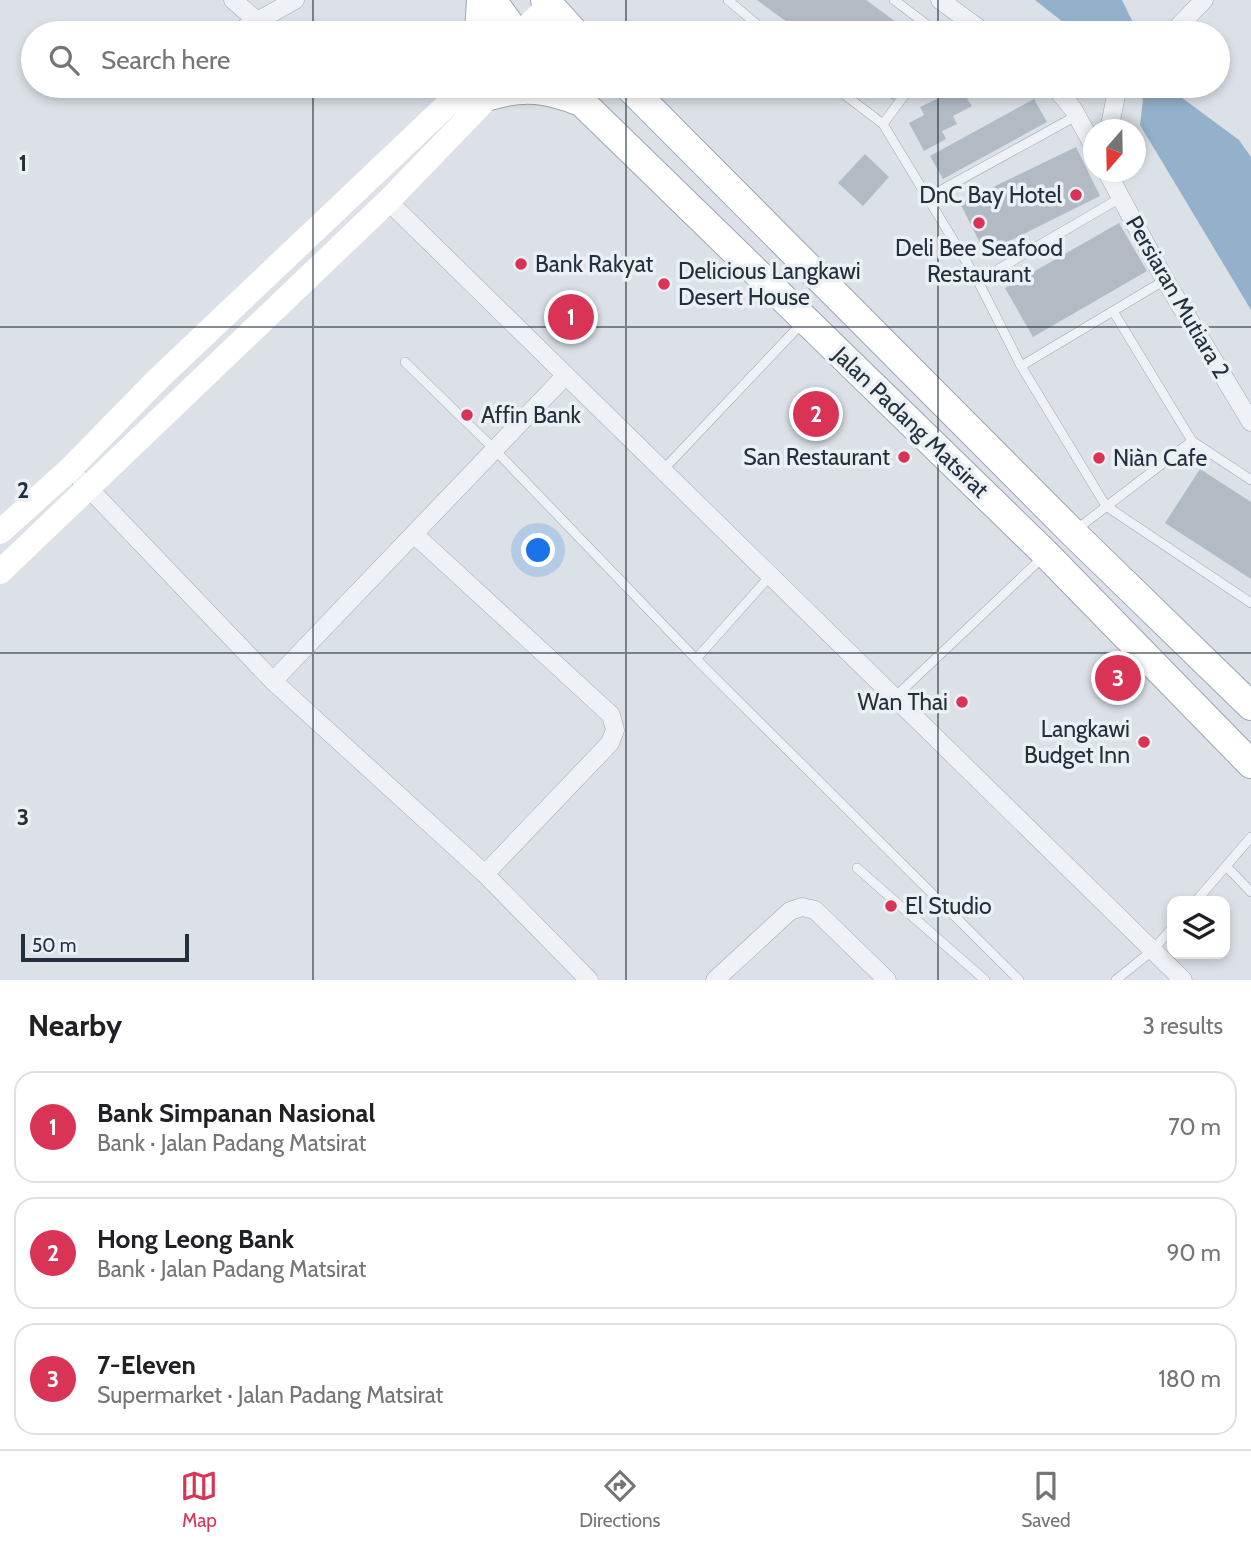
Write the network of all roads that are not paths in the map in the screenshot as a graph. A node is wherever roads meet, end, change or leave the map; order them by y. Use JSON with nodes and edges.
{"nodes":[{"id":1,"x":233,"y":0,"type":"edge"},
{"id":2,"x":295,"y":0,"type":"edge"},
{"id":3,"x":481,"y":0,"type":"edge"},
{"id":4,"x":492,"y":0,"type":"edge"},
{"id":5,"x":728,"y":0,"type":"edge"},
{"id":6,"x":894,"y":0,"type":"edge"},
{"id":7,"x":940,"y":0,"type":"edge"},
{"id":8,"x":1204,"y":0,"type":"edge"},
{"id":9,"x":963,"y":17,"type":"junction"},
{"id":10,"x":256,"y":20,"type":"joint"},
{"id":11,"x":480,"y":21,"type":"edge"},
{"id":12,"x":507,"y":21,"type":"edge"},
{"id":13,"x":753,"y":21,"type":"edge"},
{"id":14,"x":922,"y":21,"type":"edge"},
{"id":15,"x":960,"y":21,"type":"edge"},
{"id":16,"x":968,"y":21,"type":"edge"},
{"id":17,"x":1184,"y":21,"type":"edge"},
{"id":18,"x":466,"y":98,"type":"edge"},
{"id":19,"x":469,"y":98,"type":"edge"},
{"id":20,"x":577,"y":98,"type":"edge"},
{"id":21,"x":640,"y":98,"type":"edge"},
{"id":22,"x":849,"y":98,"type":"edge"},
{"id":23,"x":902,"y":98,"type":"edge"},
{"id":24,"x":1063,"y":98,"type":"edge"},
{"id":25,"x":1116,"y":98,"type":"edge"},
{"id":26,"x":1076,"y":116,"type":"junction"},
{"id":27,"x":1111,"y":119,"type":"edge"},
{"id":28,"x":883,"y":124,"type":"junction"},
{"id":29,"x":1083,"y":128,"type":"edge"},
{"id":30,"x":1113,"y":182,"type":"edge"},
{"id":31,"x":1122,"y":197,"type":"junction"},
{"id":32,"x":927,"y":198,"type":"junction"},
{"id":33,"x":388,"y":201,"type":"junction"},
{"id":34,"x":1165,"y":280,"type":"junction"},
{"id":35,"x":978,"y":281,"type":"junction"},
{"id":36,"x":1113,"y":311,"type":"junction"},
{"id":37,"x":806,"y":319,"type":"junction"},
{"id":38,"x":405,"y":362,"type":"dead end"},
{"id":39,"x":1021,"y":366,"type":"junction"},
{"id":40,"x":566,"y":375,"type":"junction"},
{"id":41,"x":1251,"y":422,"type":"edge"},
{"id":42,"x":1192,"y":441,"type":"junction"},
{"id":43,"x":494,"y":449,"type":"junction"},
{"id":44,"x":70,"y":469,"type":"junction"},
{"id":45,"x":663,"y":470,"type":"junction"},
{"id":46,"x":1251,"y":480,"type":"edge"},
{"id":47,"x":90,"y":488,"type":"junction"},
{"id":48,"x":1106,"y":506,"type":"junction"},
{"id":49,"x":0,"y":531,"type":"edge"},
{"id":50,"x":1073,"y":533,"type":"junction"},
{"id":51,"x":415,"y":535,"type":"junction"},
{"id":52,"x":1046,"y":554,"type":"junction"},
{"id":53,"x":0,"y":572,"type":"edge"},
{"id":54,"x":770,"y":576,"type":"junction"},
{"id":55,"x":1251,"y":603,"type":"edge"},
{"id":56,"x":696,"y":659,"type":"junction"},
{"id":57,"x":273,"y":681,"type":"junction"},
{"id":58,"x":895,"y":697,"type":"junction"},
{"id":59,"x":1251,"y":706,"type":"edge"},
{"id":60,"x":1251,"y":764,"type":"edge"},
{"id":61,"x":1251,"y":837,"type":"edge"},
{"id":62,"x":1226,"y":866,"type":"junction"},
{"id":63,"x":857,"y":868,"type":"dead end"},
{"id":64,"x":485,"y":874,"type":"junction"},
{"id":65,"x":1251,"y":892,"type":"edge"},
{"id":66,"x":1200,"y":896,"type":"edge"},
{"id":67,"x":1167,"y":934,"type":"edge"},
{"id":68,"x":1153,"y":950,"type":"junction"},
{"id":69,"x":589,"y":980,"type":"edge"},
{"id":70,"x":715,"y":980,"type":"edge"},
{"id":71,"x":887,"y":980,"type":"edge"},
{"id":72,"x":985,"y":980,"type":"edge"},
{"id":73,"x":1019,"y":980,"type":"edge"},
{"id":74,"x":1116,"y":980,"type":"edge"},
{"id":75,"x":1183,"y":980,"type":"edge"}],
"edges":[{"from":1,"to":10,"type":"street"},
{"from":2,"to":10,"type":"street"},
{"from":3,"to":11,"type":"main road"},
{"from":4,"to":12,"type":"main road"},
{"from":5,"to":13,"type":"lane"},
{"from":6,"to":14,"type":"lane"},
{"from":7,"to":9,"type":"street"},
{"from":8,"to":17,"type":"street"},
{"from":9,"to":15,"type":"lane"},
{"from":9,"to":16,"type":"street"},
{"from":18,"to":44,"type":"street"},
{"from":19,"to":33,"type":"street"},
{"from":20,"to":37,"type":"main road","name":"Jalan Padang Matsirat"},
{"from":21,"to":50,"type":"main road","name":"Jalan Padang Matsirat"},
{"from":22,"to":28,"type":"lane"},
{"from":23,"to":28,"type":"lane"},
{"from":24,"to":26,"type":"street"},
{"from":25,"to":27,"type":"street"},
{"from":26,"to":29,"type":"street"},
{"from":26,"to":32,"type":"lane"},
{"from":28,"to":32,"type":"lane"},
{"from":30,"to":31,"type":"street","name":"Persiaran Mutiara 2"},
{"from":31,"to":34,"type":"street","name":"Persiaran Mutiara 2"},
{"from":31,"to":35,"type":"lane"},
{"from":32,"to":35,"type":"lane"},
{"from":33,"to":40,"type":"street"},
{"from":33,"to":47,"type":"street"},
{"from":34,"to":36,"type":"lane"},
{"from":34,"to":41,"type":"street","name":"Persiaran Mutiara 2"},
{"from":35,"to":39,"type":"lane"},
{"from":36,"to":39,"type":"lane"},
{"from":36,"to":42,"type":"lane"},
{"from":37,"to":45,"type":"lane"},
{"from":37,"to":52,"type":"main road","name":"Jalan Padang Matsirat"},
{"from":38,"to":43,"type":"lane"},
{"from":39,"to":48,"type":"lane"},
{"from":40,"to":43,"type":"street"},
{"from":40,"to":45,"type":"street"},
{"from":42,"to":46,"type":"lane"},
{"from":42,"to":48,"type":"lane"},
{"from":43,"to":51,"type":"street"},
{"from":43,"to":56,"type":"lane"},
{"from":44,"to":47,"type":"street"},
{"from":44,"to":49,"type":"street"},
{"from":45,"to":54,"type":"street"},
{"from":47,"to":53,"type":"street"},
{"from":47,"to":57,"type":"street"},
{"from":48,"to":50,"type":"lane"},
{"from":48,"to":55,"type":"lane"},
{"from":50,"to":59,"type":"main road","name":"Jalan Padang Matsirat"},
{"from":51,"to":57,"type":"street"},
{"from":51,"to":64,"type":"street"},
{"from":52,"to":58,"type":"lane"},
{"from":52,"to":60,"type":"main road","name":"Jalan Padang Matsirat"},
{"from":54,"to":56,"type":"lane"},
{"from":54,"to":58,"type":"street"},
{"from":56,"to":73,"type":"lane"},
{"from":57,"to":64,"type":"street"},
{"from":58,"to":68,"type":"street"},
{"from":61,"to":62,"type":"lane"},
{"from":62,"to":65,"type":"lane"},
{"from":62,"to":66,"type":"lane"},
{"from":63,"to":72,"type":"lane"},
{"from":64,"to":69,"type":"street"},
{"from":67,"to":68,"type":"lane"},
{"from":68,"to":74,"type":"lane"},
{"from":68,"to":75,"type":"street"},
{"from":70,"to":71,"type":"street"}]}
